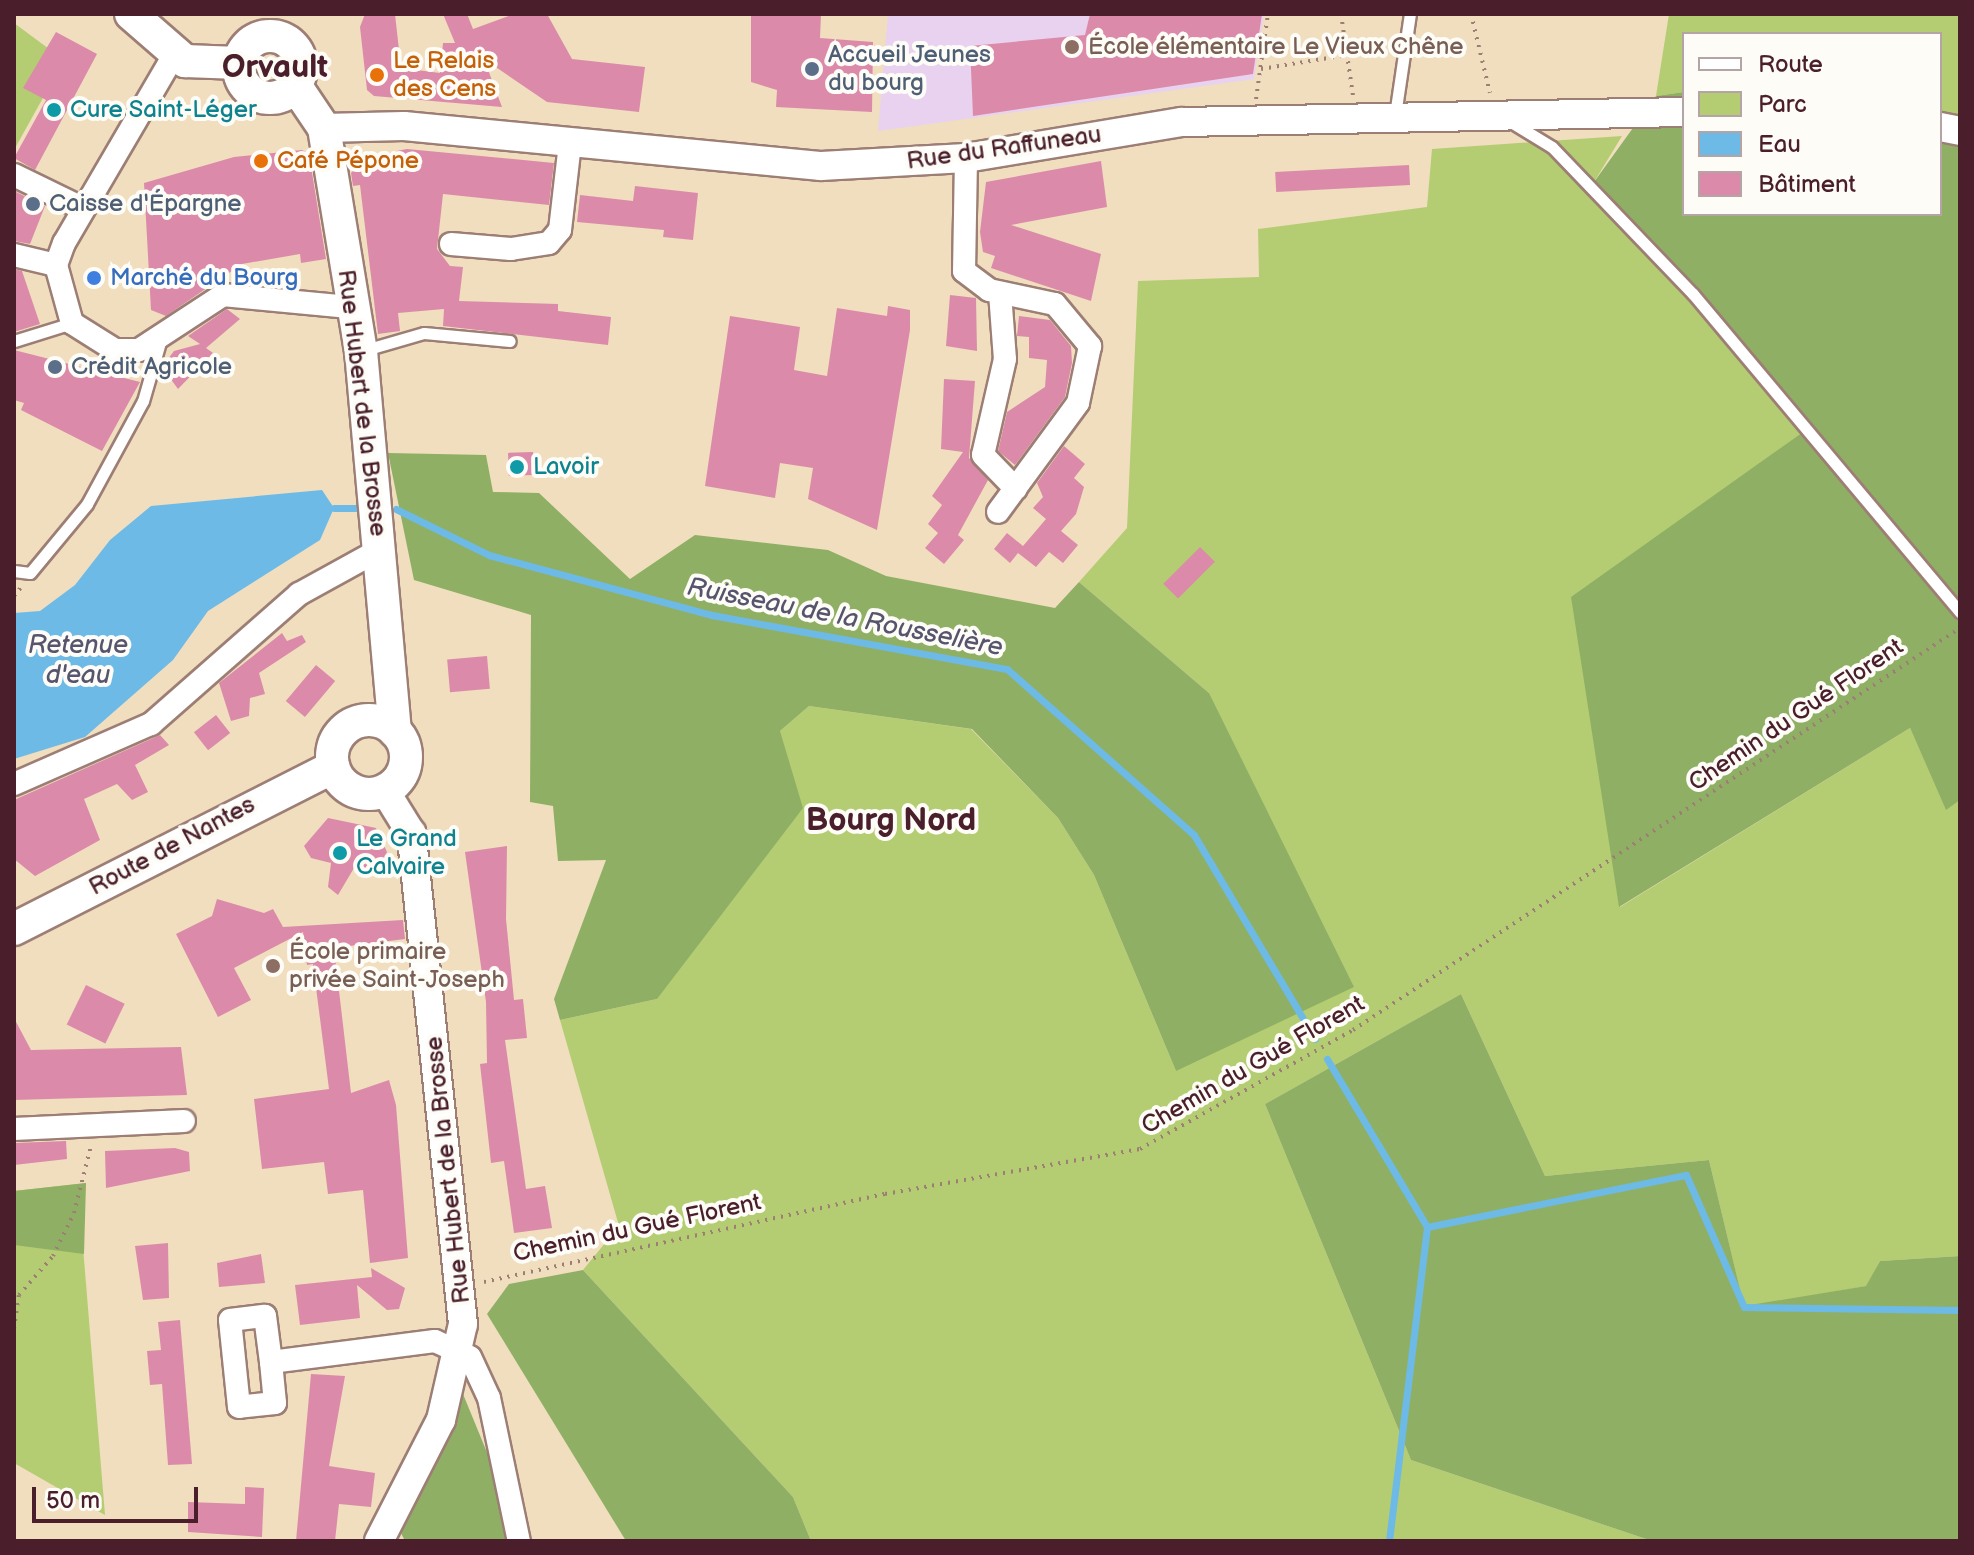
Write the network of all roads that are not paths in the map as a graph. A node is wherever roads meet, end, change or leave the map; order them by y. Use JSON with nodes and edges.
{"nodes":[{"id":1,"x":131,"y":14,"type":"edge"},
{"id":2,"x":1410,"y":14,"type":"edge"},
{"id":3,"x":282,"y":26,"type":"edge"},
{"id":4,"x":174,"y":55,"type":"junction"},
{"id":5,"x":239,"y":63,"type":"junction"},
{"id":6,"x":295,"y":85,"type":"junction"},
{"id":7,"x":1682,"y":112,"type":"edge"},
{"id":8,"x":1497,"y":113,"type":"junction"},
{"id":9,"x":1395,"y":115,"type":"junction"},
{"id":10,"x":324,"y":128,"type":"junction"},
{"id":11,"x":570,"y":143,"type":"junction"},
{"id":12,"x":966,"y":158,"type":"junction"},
{"id":13,"x":14,"y":175,"type":"edge"},
{"id":14,"x":80,"y":207,"type":"junction"},
{"id":15,"x":451,"y":244,"type":"dead end"},
{"id":16,"x":14,"y":255,"type":"edge"},
{"id":17,"x":56,"y":265,"type":"junction"},
{"id":18,"x":1000,"y":293,"type":"junction"},
{"id":19,"x":351,"y":307,"type":"junction"},
{"id":20,"x":72,"y":323,"type":"junction"},
{"id":21,"x":14,"y":341,"type":"edge"},
{"id":22,"x":510,"y":341,"type":"dead end"},
{"id":23,"x":160,"y":342,"type":"junction"},
{"id":24,"x":361,"y":351,"type":"junction"},
{"id":25,"x":1016,"y":489,"type":"junction"},
{"id":26,"x":998,"y":512,"type":"dead end"},
{"id":27,"x":379,"y":538,"type":"junction"},
{"id":28,"x":14,"y":571,"type":"edge"},
{"id":29,"x":1960,"y":612,"type":"edge"},
{"id":30,"x":388,"y":677,"type":"junction"},
{"id":31,"x":361,"y":721,"type":"junction"},
{"id":32,"x":395,"y":731,"type":"junction"},
{"id":33,"x":333,"y":767,"type":"junction"},
{"id":34,"x":14,"y":784,"type":"edge"},
{"id":35,"x":385,"y":791,"type":"junction"},
{"id":36,"x":14,"y":929,"type":"edge"},
{"id":37,"x":184,"y":1121,"type":"dead end"},
{"id":38,"x":14,"y":1129,"type":"edge"},
{"id":39,"x":458,"y":1348,"type":"junction"},
{"id":40,"x":271,"y":1362,"type":"dead end"},
{"id":41,"x":379,"y":1541,"type":"edge"},
{"id":42,"x":519,"y":1541,"type":"edge"}],
"edges":[{"from":1,"to":4,"type":"main road"},
{"from":2,"to":9,"type":"lane"},
{"from":3,"to":5,"type":"main road"},
{"from":3,"to":6,"type":"main road"},
{"from":4,"to":5,"type":"main road"},
{"from":4,"to":14,"type":"street"},
{"from":5,"to":6,"type":"main road"},
{"from":6,"to":10,"type":"main road"},
{"from":7,"to":8,"type":"street","name":"Rue du Raffuneau"},
{"from":8,"to":9,"type":"street","name":"Rue du Raffuneau"},
{"from":8,"to":29,"type":"lane"},
{"from":9,"to":12,"type":"street","name":"Rue du Raffuneau"},
{"from":10,"to":11,"type":"street","name":"Rue du Raffuneau"},
{"from":10,"to":19,"type":"main road","name":"Rue Hubert de la Brosse"},
{"from":11,"to":12,"type":"street","name":"Rue du Raffuneau"},
{"from":11,"to":15,"type":"street"},
{"from":12,"to":18,"type":"street"},
{"from":13,"to":14,"type":"street"},
{"from":14,"to":17,"type":"street"},
{"from":16,"to":17,"type":"street"},
{"from":17,"to":20,"type":"street"},
{"from":18,"to":25,"type":"street"},
{"from":18,"to":25,"type":"street"},
{"from":19,"to":23,"type":"street"},
{"from":19,"to":24,"type":"main road","name":"Rue Hubert de la Brosse"},
{"from":20,"to":21,"type":"lane"},
{"from":20,"to":23,"type":"street"},
{"from":22,"to":24,"type":"lane"},
{"from":23,"to":28,"type":"lane"},
{"from":24,"to":27,"type":"main road","name":"Rue Hubert de la Brosse"},
{"from":25,"to":26,"type":"street"},
{"from":27,"to":30,"type":"main road","name":"Rue Hubert de la Brosse"},
{"from":27,"to":34,"type":"street"},
{"from":30,"to":31,"type":"main road"},
{"from":30,"to":32,"type":"main road","name":"Rue Hubert de la Brosse"},
{"from":31,"to":32,"type":"main road"},
{"from":31,"to":33,"type":"main road"},
{"from":32,"to":35,"type":"main road"},
{"from":33,"to":35,"type":"main road"},
{"from":33,"to":36,"type":"main road","name":"Route de Nantes"},
{"from":35,"to":39,"type":"street","name":"Rue Hubert de la Brosse"},
{"from":37,"to":38,"type":"street"},
{"from":39,"to":40,"type":"street"},
{"from":39,"to":41,"type":"street","name":"Rue Hubert de la Brosse"},
{"from":39,"to":42,"type":"street"}]}
